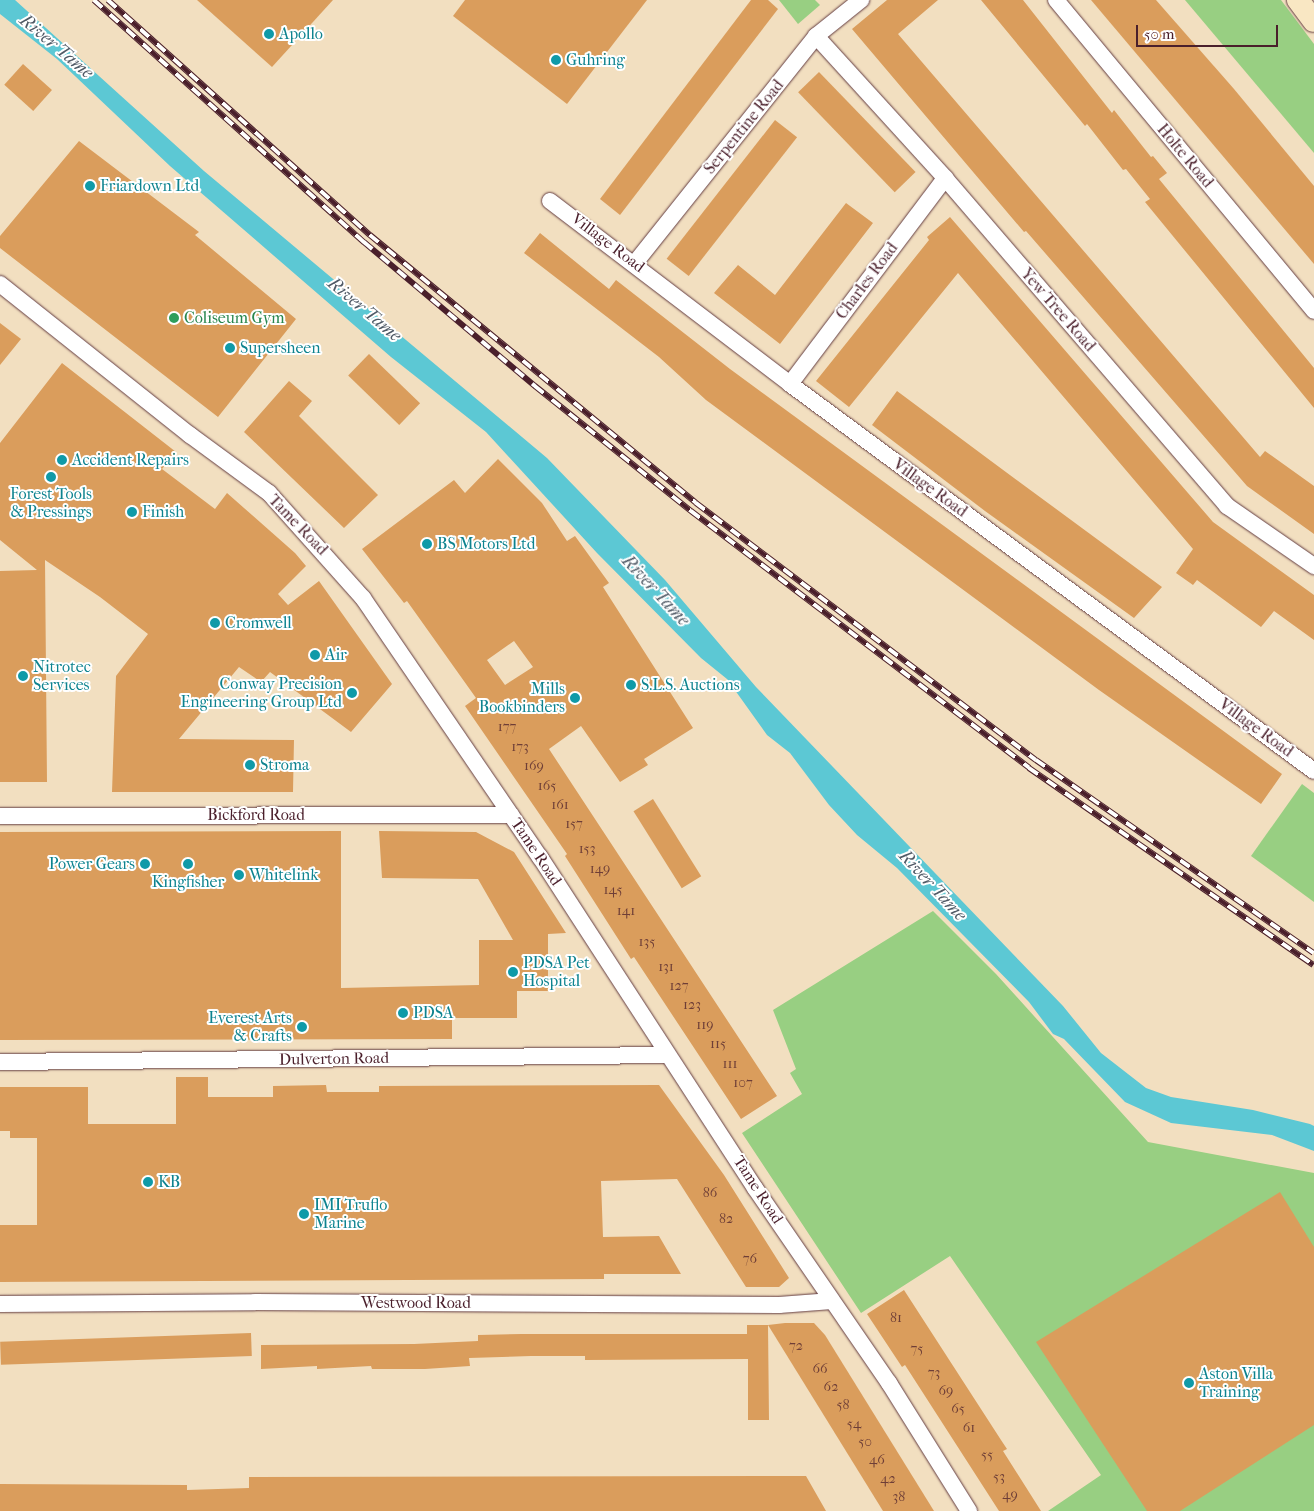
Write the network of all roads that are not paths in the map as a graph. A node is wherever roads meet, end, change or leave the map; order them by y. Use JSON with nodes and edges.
{"nodes":[{"id":1,"x":861,"y":0,"type":"edge"},
{"id":2,"x":1056,"y":0,"type":"edge"},
{"id":3,"x":1298,"y":0,"type":"edge"},
{"id":4,"x":1314,"y":21,"type":"edge"},
{"id":5,"x":816,"y":36,"type":"junction"},
{"id":6,"x":945,"y":178,"type":"junction"},
{"id":7,"x":550,"y":201,"type":"dead end"},
{"id":8,"x":636,"y":263,"type":"junction"},
{"id":9,"x":0,"y":284,"type":"edge"},
{"id":10,"x":1314,"y":311,"type":"edge"},
{"id":11,"x":790,"y":384,"type":"junction"},
{"id":12,"x":1314,"y":566,"type":"edge"},
{"id":13,"x":1314,"y":771,"type":"edge"},
{"id":14,"x":511,"y":815,"type":"junction"},
{"id":15,"x":0,"y":816,"type":"edge"},
{"id":16,"x":668,"y":1056,"type":"junction"},
{"id":17,"x":0,"y":1062,"type":"edge"},
{"id":18,"x":832,"y":1301,"type":"junction"},
{"id":19,"x":0,"y":1304,"type":"edge"},
{"id":20,"x":969,"y":1511,"type":"edge"}],
"edges":[{"from":1,"to":5,"type":"street","name":"Serpentine Road"},
{"from":2,"to":10,"type":"street","name":"Holte Road"},
{"from":3,"to":4,"type":"main road"},
{"from":5,"to":6,"type":"street","name":"Yew Tree Road"},
{"from":5,"to":8,"type":"street","name":"Serpentine Road"},
{"from":6,"to":11,"type":"street","name":"Charles Road"},
{"from":6,"to":12,"type":"street","name":"Yew Tree Road"},
{"from":7,"to":8,"type":"street","name":"Village Road"},
{"from":8,"to":11,"type":"street","name":"Village Road"},
{"from":9,"to":14,"type":"street","name":"Tame Road"},
{"from":11,"to":13,"type":"street","name":"Village Road"},
{"from":14,"to":15,"type":"street","name":"Bickford Road"},
{"from":14,"to":16,"type":"street","name":"Tame Road"},
{"from":16,"to":17,"type":"street","name":"Dulverton Road"},
{"from":16,"to":18,"type":"street","name":"Tame Road"},
{"from":18,"to":19,"type":"street","name":"Westwood Road"},
{"from":18,"to":20,"type":"street","name":"Tame Road"}]}
